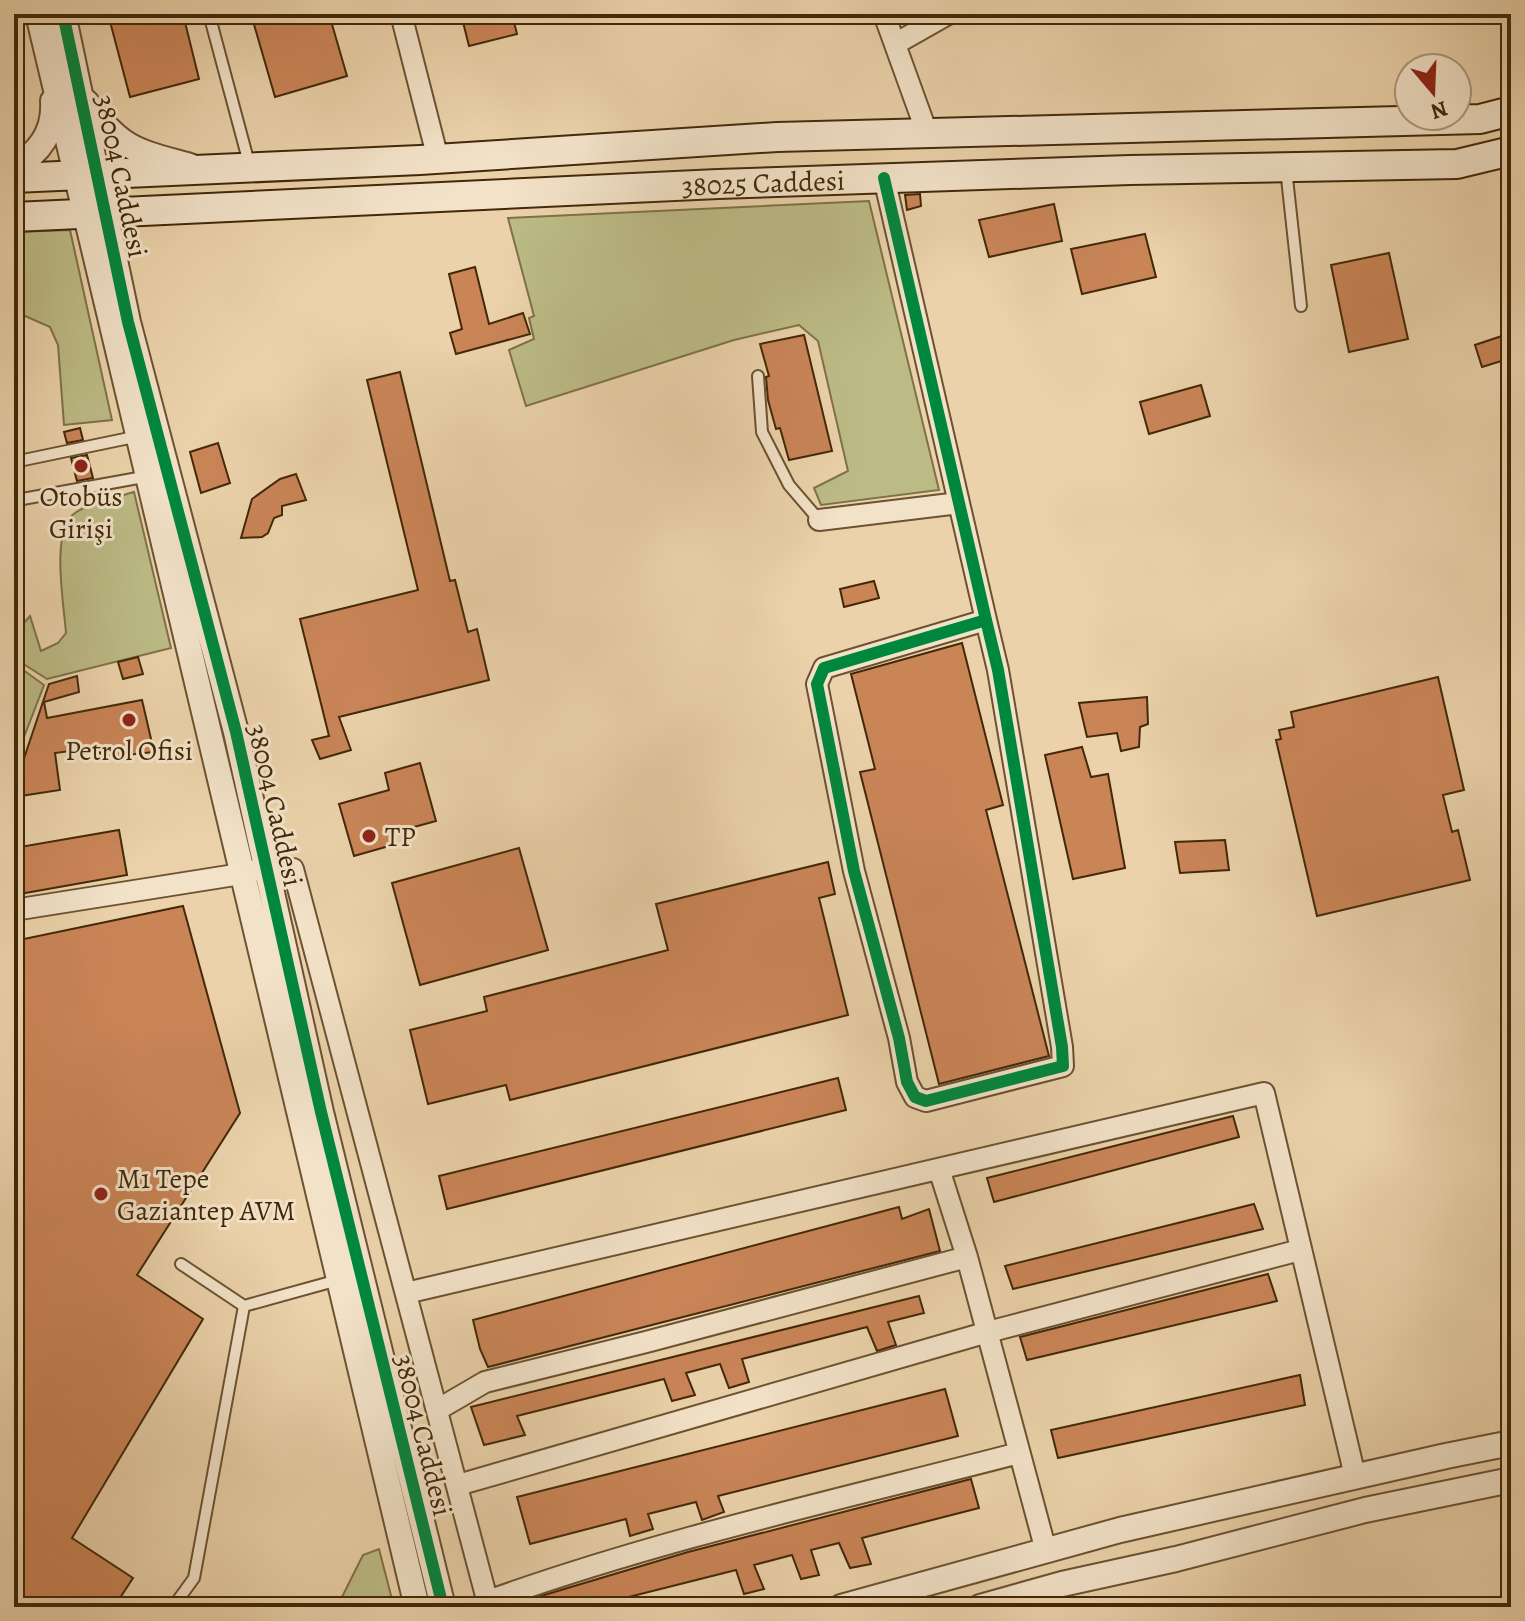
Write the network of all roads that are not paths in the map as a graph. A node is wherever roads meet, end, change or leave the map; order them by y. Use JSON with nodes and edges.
{"nodes":[{"id":1,"x":38,"y":14,"type":"edge"},
{"id":2,"x":60,"y":14,"type":"edge"},
{"id":3,"x":209,"y":14,"type":"edge"},
{"id":4,"x":401,"y":14,"type":"edge"},
{"id":5,"x":884,"y":14,"type":"edge"},
{"id":6,"x":948,"y":14,"type":"edge"},
{"id":7,"x":895,"y":44,"type":"junction"},
{"id":8,"x":52,"y":74,"type":"junction"},
{"id":9,"x":81,"y":96,"type":"junction"},
{"id":10,"x":1511,"y":111,"type":"edge"},
{"id":11,"x":927,"y":133,"type":"junction"},
{"id":12,"x":1506,"y":156,"type":"edge"},
{"id":13,"x":438,"y":159,"type":"junction"},
{"id":14,"x":14,"y":167,"type":"edge"},
{"id":15,"x":250,"y":167,"type":"junction"},
{"id":16,"x":1286,"y":167,"type":"junction"},
{"id":17,"x":200,"y":169,"type":"junction"},
{"id":18,"x":87,"y":174,"type":"junction"},
{"id":19,"x":14,"y":178,"type":"edge"},
{"id":20,"x":884,"y":178,"type":"junction"},
{"id":21,"x":94,"y":214,"type":"junction"},
{"id":22,"x":14,"y":217,"type":"edge"},
{"id":23,"x":1301,"y":306,"type":"dead end"},
{"id":24,"x":758,"y":376,"type":"dead end"},
{"id":25,"x":147,"y":434,"type":"junction"},
{"id":26,"x":14,"y":462,"type":"edge"},
{"id":27,"x":14,"y":470,"type":"edge"},
{"id":28,"x":158,"y":475,"type":"junction"},
{"id":29,"x":14,"y":477,"type":"edge"},
{"id":30,"x":17,"y":500,"type":"junction"},
{"id":31,"x":959,"y":503,"type":"junction"},
{"id":32,"x":819,"y":520,"type":"joint"},
{"id":33,"x":14,"y":593,"type":"edge"},
{"id":34,"x":986,"y":620,"type":"junction"},
{"id":35,"x":266,"y":868,"type":"junction"},
{"id":36,"x":241,"y":874,"type":"junction"},
{"id":37,"x":14,"y":910,"type":"edge"},
{"id":38,"x":939,"y":1169,"type":"junction"},
{"id":39,"x":1300,"y":1250,"type":"junction"},
{"id":40,"x":967,"y":1257,"type":"junction"},
{"id":41,"x":181,"y":1264,"type":"dead end"},
{"id":42,"x":350,"y":1278,"type":"junction"},
{"id":43,"x":406,"y":1293,"type":"junction"},
{"id":44,"x":244,"y":1306,"type":"junction"},
{"id":45,"x":988,"y":1332,"type":"junction"},
{"id":46,"x":437,"y":1410,"type":"junction"},
{"id":47,"x":1511,"y":1443,"type":"edge"},
{"id":48,"x":1019,"y":1453,"type":"junction"},
{"id":49,"x":1355,"y":1476,"type":"junction"},
{"id":50,"x":1511,"y":1480,"type":"edge"},
{"id":51,"x":458,"y":1485,"type":"junction"},
{"id":52,"x":1046,"y":1551,"type":"junction"},
{"id":53,"x":488,"y":1604,"type":"edge"},
{"id":54,"x":173,"y":1607,"type":"edge"},
{"id":55,"x":417,"y":1607,"type":"edge"},
{"id":56,"x":443,"y":1607,"type":"edge"},
{"id":57,"x":841,"y":1607,"type":"edge"},
{"id":58,"x":980,"y":1607,"type":"edge"}],
"edges":[{"from":1,"to":8,"type":"street","name":"38004 Caddesi"},
{"from":2,"to":9,"type":"street","name":"38004 Caddesi"},
{"from":3,"to":15,"type":"lane"},
{"from":4,"to":13,"type":"street"},
{"from":5,"to":7,"type":"street"},
{"from":6,"to":7,"type":"street"},
{"from":7,"to":11,"type":"street"},
{"from":8,"to":14,"type":"street"},
{"from":8,"to":18,"type":"street","name":"38004 Caddesi"},
{"from":9,"to":17,"type":"street"},
{"from":9,"to":18,"type":"street","name":"38004 Caddesi"},
{"from":10,"to":11,"type":"main road","name":"38025 Caddesi"},
{"from":11,"to":13,"type":"main road","name":"38025 Caddesi"},
{"from":12,"to":16,"type":"main road","name":"38025 Caddesi"},
{"from":13,"to":15,"type":"main road","name":"38025 Caddesi"},
{"from":15,"to":17,"type":"main road","name":"38025 Caddesi"},
{"from":16,"to":20,"type":"main road","name":"38025 Caddesi"},
{"from":16,"to":23,"type":"lane"},
{"from":17,"to":18,"type":"main road","name":"38025 Caddesi"},
{"from":18,"to":19,"type":"main road","name":"38025 Caddesi"},
{"from":18,"to":21,"type":"street","name":"38004 Caddesi"},
{"from":20,"to":21,"type":"main road","name":"38025 Caddesi"},
{"from":20,"to":31,"type":"street"},
{"from":21,"to":22,"type":"main road","name":"38025 Caddesi"},
{"from":21,"to":25,"type":"street","name":"38004 Caddesi"},
{"from":24,"to":32,"type":"lane"},
{"from":25,"to":26,"type":"lane"},
{"from":25,"to":28,"type":"street","name":"38004 Caddesi"},
{"from":27,"to":29,"type":"lane"},
{"from":28,"to":30,"type":"lane"},
{"from":28,"to":35,"type":"street","name":"38004 Caddesi"},
{"from":28,"to":36,"type":"street","name":"38004 Caddesi"},
{"from":29,"to":30,"type":"lane"},
{"from":30,"to":33,"type":"lane"},
{"from":31,"to":32,"type":"street"},
{"from":31,"to":34,"type":"street"},
{"from":34,"to":34,"type":"street"},
{"from":35,"to":36,"type":"street"},
{"from":35,"to":42,"type":"street","name":"38004 Caddesi"},
{"from":35,"to":43,"type":"street"},
{"from":36,"to":37,"type":"street"},
{"from":36,"to":42,"type":"street","name":"38004 Caddesi"},
{"from":38,"to":39,"type":"street"},
{"from":38,"to":40,"type":"street"},
{"from":38,"to":43,"type":"street"},
{"from":39,"to":45,"type":"street"},
{"from":39,"to":49,"type":"street"},
{"from":40,"to":45,"type":"street"},
{"from":40,"to":46,"type":"street"},
{"from":41,"to":44,"type":"lane"},
{"from":42,"to":44,"type":"lane"},
{"from":42,"to":55,"type":"street","name":"38004 Caddesi"},
{"from":42,"to":56,"type":"street","name":"38004 Caddesi"},
{"from":43,"to":46,"type":"street"},
{"from":44,"to":54,"type":"lane"},
{"from":45,"to":48,"type":"street"},
{"from":45,"to":51,"type":"street"},
{"from":46,"to":51,"type":"street"},
{"from":47,"to":49,"type":"street"},
{"from":48,"to":52,"type":"street"},
{"from":48,"to":53,"type":"street"},
{"from":49,"to":52,"type":"street"},
{"from":50,"to":58,"type":"street"},
{"from":51,"to":53,"type":"street"},
{"from":52,"to":57,"type":"street"}]}
